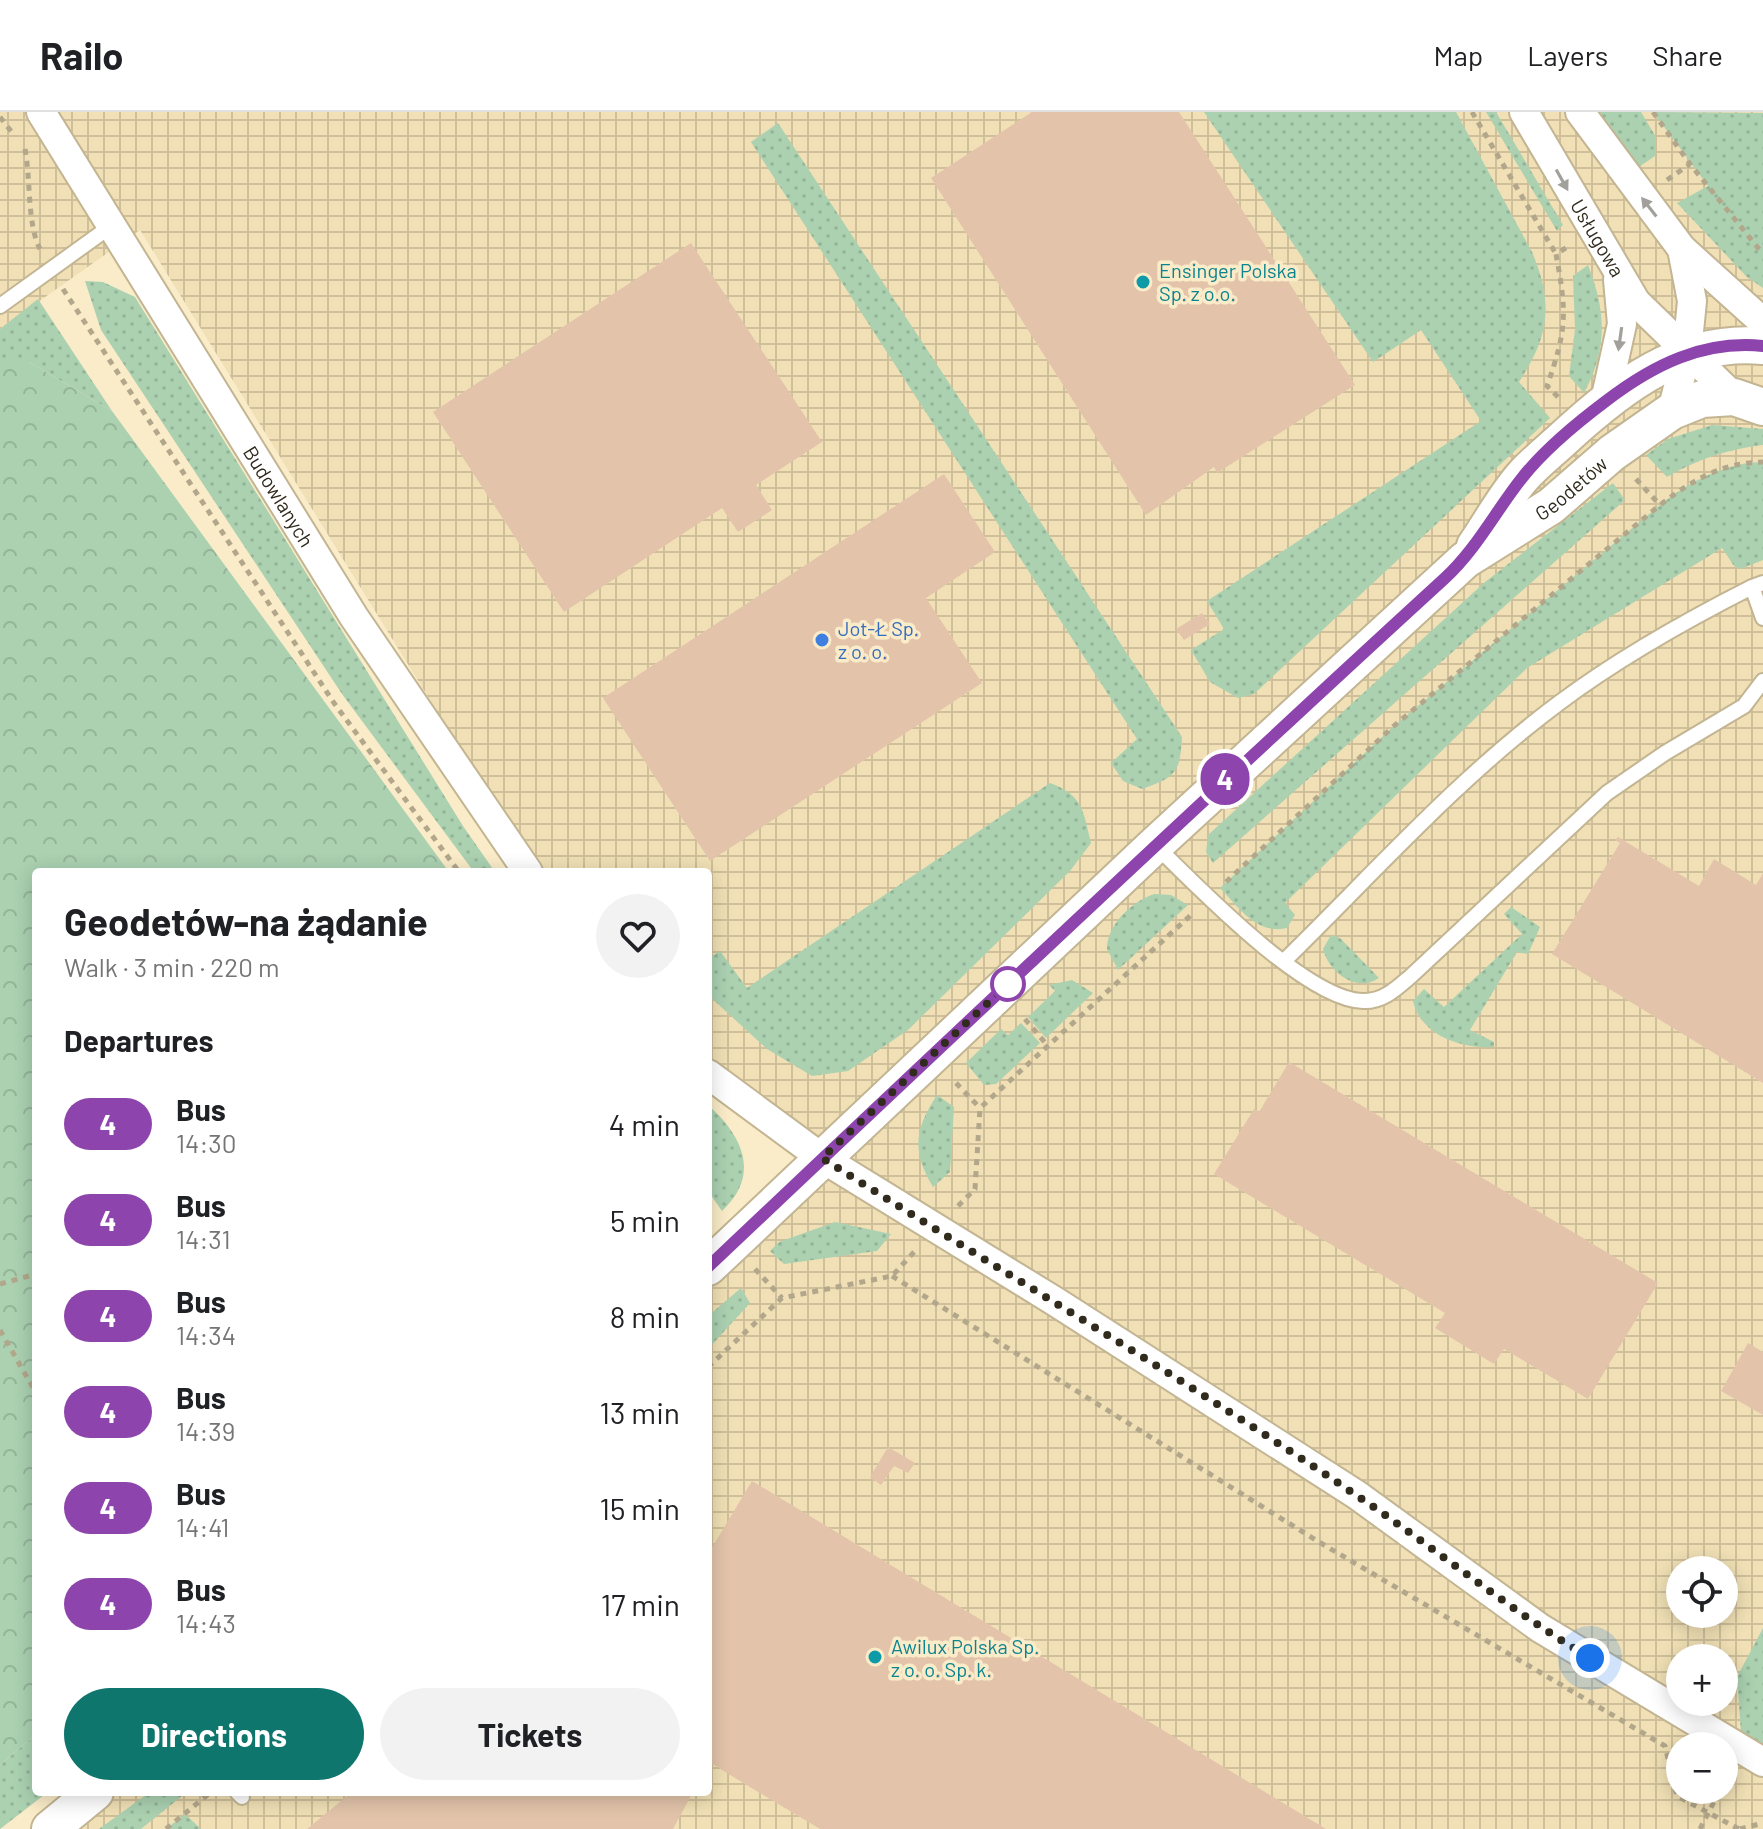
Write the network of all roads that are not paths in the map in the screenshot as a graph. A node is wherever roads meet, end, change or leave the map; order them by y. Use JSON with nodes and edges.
{"nodes":[{"id":1,"x":41,"y":112,"type":"edge"},
{"id":2,"x":1524,"y":112,"type":"edge"},
{"id":3,"x":1580,"y":112,"type":"edge"},
{"id":4,"x":111,"y":226,"type":"junction"},
{"id":5,"x":1682,"y":249,"type":"junction"},
{"id":6,"x":1618,"y":275,"type":"junction"},
{"id":7,"x":0,"y":306,"type":"edge"},
{"id":8,"x":1763,"y":322,"type":"edge"},
{"id":9,"x":1763,"y":346,"type":"edge"},
{"id":10,"x":1687,"y":352,"type":"junction"},
{"id":11,"x":1605,"y":401,"type":"junction"},
{"id":12,"x":1748,"y":402,"type":"edge"},
{"id":13,"x":1672,"y":411,"type":"junction"},
{"id":14,"x":1465,"y":560,"type":"junction"},
{"id":15,"x":1757,"y":585,"type":"edge"},
{"id":16,"x":1763,"y":618,"type":"edge"},
{"id":17,"x":1763,"y":681,"type":"edge"},
{"id":18,"x":1155,"y":845,"type":"junction"},
{"id":19,"x":525,"y":868,"type":"edge"},
{"id":20,"x":1284,"y":961,"type":"junction"},
{"id":21,"x":712,"y":1077,"type":"edge"},
{"id":22,"x":822,"y":1158,"type":"junction"},
{"id":23,"x":712,"y":1263,"type":"edge"},
{"id":24,"x":1763,"y":1762,"type":"edge"},
{"id":25,"x":90,"y":1796,"type":"edge"},
{"id":26,"x":50,"y":1829,"type":"edge"}],
"edges":[{"from":1,"to":4,"type":"street","name":"Budowlanych"},
{"from":2,"to":6,"type":"street","name":"Usługowa","one_way":true},
{"from":5,"to":3,"type":"street","one_way":true},
{"from":4,"to":7,"type":"lane"},
{"from":4,"to":19,"type":"street","name":"Budowlanych"},
{"from":5,"to":8,"type":"street"},
{"from":5,"to":10,"type":"street"},
{"from":6,"to":10,"type":"street","name":"Usługowa"},
{"from":6,"to":11,"type":"street","one_way":true},
{"from":9,"to":10,"type":"street","name":"Geodetów"},
{"from":10,"to":11,"type":"street","name":"Geodetów"},
{"from":10,"to":12,"type":"street","name":"Usługowa"},
{"from":10,"to":13,"type":"street"},
{"from":11,"to":14,"type":"street","name":"Geodetów"},
{"from":12,"to":13,"type":"street","name":"Usługowa"},
{"from":13,"to":14,"type":"street","name":"Geodetów"},
{"from":14,"to":18,"type":"street","name":"Geodetów"},
{"from":15,"to":16,"type":"lane"},
{"from":15,"to":20,"type":"lane"},
{"from":17,"to":20,"type":"lane"},
{"from":18,"to":20,"type":"lane"},
{"from":18,"to":22,"type":"street","name":"Geodetów"},
{"from":21,"to":22,"type":"street"},
{"from":22,"to":23,"type":"street","name":"Geodetów"},
{"from":22,"to":24,"type":"street"},
{"from":25,"to":26,"type":"street"}]}
